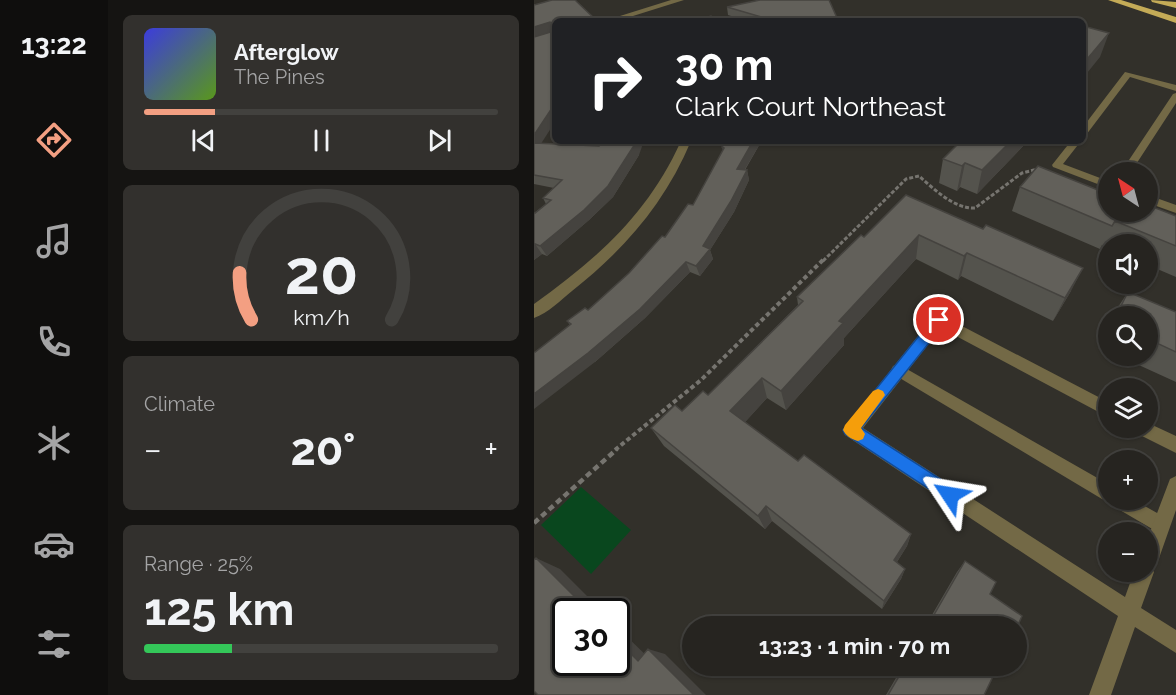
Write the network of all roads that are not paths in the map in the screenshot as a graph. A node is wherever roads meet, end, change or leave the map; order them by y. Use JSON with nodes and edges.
{"nodes":[{"id":1,"x":680,"y":0,"type":"edge"},
{"id":2,"x":1112,"y":0,"type":"edge"},
{"id":3,"x":1155,"y":0,"type":"edge"},
{"id":4,"x":1176,"y":5,"type":"edge"},
{"id":5,"x":630,"y":18,"type":"edge"},
{"id":6,"x":1176,"y":20,"type":"edge"},
{"id":7,"x":1176,"y":88,"type":"edge"},
{"id":8,"x":1176,"y":96,"type":"edge"},
{"id":9,"x":1086,"y":129,"type":"edge"},
{"id":10,"x":685,"y":144,"type":"edge"},
{"id":11,"x":1074,"y":144,"type":"edge"},
{"id":12,"x":1133,"y":162,"type":"edge"},
{"id":13,"x":1098,"y":181,"type":"edge"},
{"id":14,"x":1158,"y":203,"type":"edge"},
{"id":15,"x":1176,"y":209,"type":"edge"},
{"id":16,"x":534,"y":312,"type":"edge"},
{"id":17,"x":898,"y":370,"type":"junction"},
{"id":18,"x":1098,"y":405,"type":"edge"},
{"id":19,"x":1158,"y":436,"type":"edge"},
{"id":20,"x":1176,"y":446,"type":"edge"},
{"id":21,"x":1176,"y":485,"type":"edge"},
{"id":22,"x":1098,"y":487,"type":"edge"},
{"id":23,"x":1136,"y":510,"type":"edge"},
{"id":24,"x":1160,"y":524,"type":"junction"},
{"id":25,"x":1158,"y":530,"type":"edge"},
{"id":26,"x":1140,"y":582,"type":"edge"},
{"id":27,"x":1130,"y":612,"type":"junction"},
{"id":28,"x":1176,"y":642,"type":"edge"},
{"id":29,"x":1100,"y":695,"type":"edge"}],
"edges":[{"from":1,"to":5,"type":"street"},
{"from":2,"to":6,"type":"highway"},
{"from":3,"to":4,"type":"highway"},
{"from":7,"to":9,"type":"lane"},
{"from":8,"to":12,"type":"lane"},
{"from":10,"to":16,"type":"street"},
{"from":11,"to":13,"type":"lane"},
{"from":14,"to":15,"type":"lane"},
{"from":17,"to":18,"type":"street"},
{"from":17,"to":22,"type":"lane"},
{"from":17,"to":27,"type":"street"},
{"from":19,"to":20,"type":"street"},
{"from":21,"to":24,"type":"street"},
{"from":23,"to":24,"type":"lane"},
{"from":24,"to":25,"type":"street"},
{"from":26,"to":27,"type":"street"},
{"from":27,"to":28,"type":"street"},
{"from":27,"to":29,"type":"street"}]}
